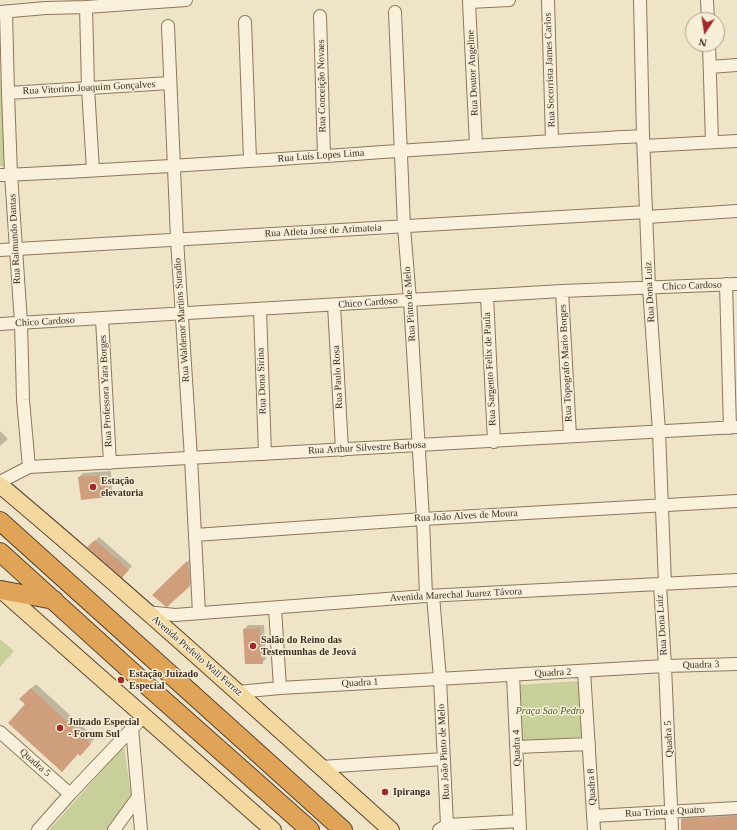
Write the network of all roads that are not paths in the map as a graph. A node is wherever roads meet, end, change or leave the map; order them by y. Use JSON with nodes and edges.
{"nodes":[{"id":1,"x":34,"y":0,"type":"edge"},
{"id":2,"x":186,"y":0,"type":"edge"},
{"id":3,"x":509,"y":0,"type":"edge"},
{"id":4,"x":548,"y":0,"type":"edge"},
{"id":5,"x":640,"y":0,"type":"edge"},
{"id":6,"x":707,"y":0,"type":"edge"},
{"id":7,"x":140,"y":1,"type":"edge"},
{"id":8,"x":119,"y":2,"type":"edge"},
{"id":9,"x":86,"y":7,"type":"junction"},
{"id":10,"x":46,"y":8,"type":"junction"},
{"id":11,"x":3,"y":12,"type":"edge"},
{"id":12,"x":395,"y":12,"type":"dead end"},
{"id":13,"x":708,"y":12,"type":"edge"},
{"id":14,"x":320,"y":16,"type":"dead end"},
{"id":15,"x":245,"y":22,"type":"dead end"},
{"id":16,"x":168,"y":26,"type":"dead end"},
{"id":17,"x":709,"y":52,"type":"edge"},
{"id":18,"x":737,"y":65,"type":"edge"},
{"id":19,"x":710,"y":67,"type":"junction"},
{"id":20,"x":170,"y":83,"type":"junction"},
{"id":21,"x":88,"y":88,"type":"junction"},
{"id":22,"x":8,"y":93,"type":"junction"},
{"id":23,"x":552,"y":140,"type":"junction"},
{"id":24,"x":643,"y":141,"type":"junction"},
{"id":25,"x":737,"y":141,"type":"edge"},
{"id":26,"x":712,"y":142,"type":"junction"},
{"id":27,"x":476,"y":145,"type":"junction"},
{"id":28,"x":401,"y":151,"type":"junction"},
{"id":29,"x":324,"y":156,"type":"junction"},
{"id":30,"x":250,"y":160,"type":"junction"},
{"id":31,"x":174,"y":166,"type":"junction"},
{"id":32,"x":93,"y":170,"type":"junction"},
{"id":33,"x":6,"y":175,"type":"edge"},
{"id":34,"x":737,"y":211,"type":"edge"},
{"id":35,"x":647,"y":214,"type":"junction"},
{"id":36,"x":404,"y":227,"type":"junction"},
{"id":37,"x":177,"y":239,"type":"junction"},
{"id":38,"x":16,"y":249,"type":"junction"},
{"id":39,"x":0,"y":250,"type":"edge"},
{"id":40,"x":732,"y":284,"type":"edge"},
{"id":41,"x":649,"y":287,"type":"junction"},
{"id":42,"x":562,"y":291,"type":"junction"},
{"id":43,"x":487,"y":296,"type":"junction"},
{"id":44,"x":410,"y":300,"type":"junction"},
{"id":45,"x":334,"y":305,"type":"junction"},
{"id":46,"x":260,"y":308,"type":"junction"},
{"id":47,"x":182,"y":313,"type":"junction"},
{"id":48,"x":102,"y":319,"type":"junction"},
{"id":49,"x":21,"y":323,"type":"junction"},
{"id":50,"x":0,"y":324,"type":"edge"},
{"id":51,"x":733,"y":356,"type":"edge"},
{"id":52,"x":734,"y":427,"type":"edge"},
{"id":53,"x":659,"y":432,"type":"junction"},
{"id":54,"x":570,"y":436,"type":"junction"},
{"id":55,"x":494,"y":442,"type":"junction"},
{"id":56,"x":418,"y":445,"type":"junction"},
{"id":57,"x":342,"y":450,"type":"junction"},
{"id":58,"x":265,"y":454,"type":"junction"},
{"id":59,"x":191,"y":458,"type":"junction"},
{"id":60,"x":110,"y":463,"type":"junction"},
{"id":61,"x":29,"y":467,"type":"junction"},
{"id":62,"x":0,"y":483,"type":"edge"},
{"id":63,"x":737,"y":501,"type":"edge"},
{"id":64,"x":662,"y":505,"type":"junction"},
{"id":65,"x":423,"y":519,"type":"junction"},
{"id":66,"x":0,"y":521,"type":"edge"},
{"id":67,"x":196,"y":535,"type":"junction"},
{"id":68,"x":0,"y":552,"type":"edge"},
{"id":69,"x":737,"y":580,"type":"edge"},
{"id":70,"x":662,"y":584,"type":"junction"},
{"id":71,"x":1,"y":589,"type":"edge"},
{"id":72,"x":430,"y":596,"type":"junction"},
{"id":73,"x":54,"y":600,"type":"junction"},
{"id":74,"x":275,"y":608,"type":"junction"},
{"id":75,"x":146,"y":612,"type":"junction"},
{"id":76,"x":199,"y":613,"type":"junction"},
{"id":77,"x":175,"y":615,"type":"junction"},
{"id":78,"x":165,"y":629,"type":"junction"},
{"id":79,"x":737,"y":664,"type":"edge"},
{"id":80,"x":665,"y":666,"type":"junction"},
{"id":81,"x":584,"y":671,"type":"junction"},
{"id":82,"x":513,"y":675,"type":"junction"},
{"id":83,"x":440,"y":679,"type":"junction"},
{"id":84,"x":280,"y":688,"type":"junction"},
{"id":85,"x":238,"y":692,"type":"junction"},
{"id":86,"x":144,"y":716,"type":"junction"},
{"id":87,"x":132,"y":728,"type":"junction"},
{"id":88,"x":0,"y":732,"type":"edge"},
{"id":89,"x":589,"y":744,"type":"junction"},
{"id":90,"x":517,"y":747,"type":"junction"},
{"id":91,"x":444,"y":759,"type":"junction"},
{"id":92,"x":321,"y":767,"type":"junction"},
{"id":93,"x":70,"y":794,"type":"junction"},
{"id":94,"x":138,"y":797,"type":"junction"},
{"id":95,"x":737,"y":808,"type":"edge"},
{"id":96,"x":672,"y":812,"type":"junction"},
{"id":97,"x":593,"y":816,"type":"junction"},
{"id":98,"x":520,"y":825,"type":"edge"},
{"id":99,"x":443,"y":827,"type":"edge"},
{"id":100,"x":38,"y":830,"type":"edge"},
{"id":101,"x":114,"y":830,"type":"edge"},
{"id":102,"x":141,"y":830,"type":"edge"},
{"id":103,"x":273,"y":830,"type":"edge"},
{"id":104,"x":310,"y":830,"type":"edge"},
{"id":105,"x":343,"y":830,"type":"edge"},
{"id":106,"x":391,"y":830,"type":"edge"},
{"id":107,"x":594,"y":830,"type":"edge"},
{"id":108,"x":672,"y":830,"type":"edge"}],
"edges":[{"from":1,"to":10,"type":"street"},
{"from":2,"to":7,"type":"street"},
{"from":3,"to":27,"type":"street","name":"Rua Doutor Angeline"},
{"from":4,"to":23,"type":"street","name":"Rua Socorrista James Carlos"},
{"from":5,"to":24,"type":"street","name":"Rua Dona Luiz"},
{"from":6,"to":13,"type":"street"},
{"from":7,"to":8,"type":"street"},
{"from":8,"to":9,"type":"street"},
{"from":9,"to":10,"type":"street"},
{"from":9,"to":21,"type":"street"},
{"from":10,"to":11,"type":"street"},
{"from":11,"to":22,"type":"street","name":"Rua Raimundo Dantas"},
{"from":12,"to":28,"type":"street","name":"Rua Pinto de Melo"},
{"from":14,"to":29,"type":"street","name":"Rua Conceição Novaes"},
{"from":15,"to":30,"type":"street"},
{"from":16,"to":20,"type":"street","name":"Rua Waldenor Martins Suradio"},
{"from":17,"to":19,"type":"street"},
{"from":18,"to":19,"type":"street"},
{"from":19,"to":26,"type":"street"},
{"from":20,"to":21,"type":"street","name":"Rua Vitorino Joaquim Gonçalves"},
{"from":20,"to":31,"type":"street","name":"Rua Waldenor Martins Suradio"},
{"from":21,"to":22,"type":"street","name":"Rua Vitorino Joaquim Gonçalves"},
{"from":21,"to":32,"type":"street"},
{"from":22,"to":33,"type":"street","name":"Rua Raimundo Dantas"},
{"from":23,"to":24,"type":"street","name":"Rua Luís Lopes Lima"},
{"from":23,"to":27,"type":"street","name":"Rua Luís Lopes Lima"},
{"from":24,"to":26,"type":"street","name":"Rua Luís Lopes Lima"},
{"from":24,"to":35,"type":"street","name":"Rua Dona Luiz"},
{"from":25,"to":26,"type":"street","name":"Rua Luís Lopes Lima"},
{"from":27,"to":28,"type":"street","name":"Rua Luís Lopes Lima"},
{"from":28,"to":29,"type":"street","name":"Rua Luís Lopes Lima"},
{"from":28,"to":36,"type":"street","name":"Rua Pinto de Melo"},
{"from":29,"to":30,"type":"street","name":"Rua Luís Lopes Lima"},
{"from":30,"to":31,"type":"street","name":"Rua Luís Lopes Lima"},
{"from":31,"to":32,"type":"street","name":"Rua Luís Lopes Lima"},
{"from":31,"to":37,"type":"street","name":"Rua Waldenor Martins Suradio"},
{"from":32,"to":33,"type":"street","name":"Rua Luís Lopes Lima"},
{"from":33,"to":38,"type":"street","name":"Rua Raimundo Dantas"},
{"from":34,"to":35,"type":"street","name":"Rua Atleta José de Arimateia"},
{"from":35,"to":36,"type":"street","name":"Rua Atleta José de Arimateia"},
{"from":35,"to":41,"type":"street","name":"Rua Dona Luiz"},
{"from":36,"to":37,"type":"street","name":"Rua Atleta José de Arimateia"},
{"from":36,"to":44,"type":"street","name":"Rua Pinto de Melo"},
{"from":37,"to":38,"type":"street","name":"Rua Atleta José de Arimateia"},
{"from":37,"to":47,"type":"street","name":"Rua Waldenor Martins Suradio"},
{"from":38,"to":39,"type":"street","name":"Rua Atleta José de Arimateia"},
{"from":38,"to":49,"type":"street","name":"Rua Raimundo Dantas"},
{"from":40,"to":41,"type":"street","name":"Chico Cardoso"},
{"from":40,"to":51,"type":"street"},
{"from":41,"to":42,"type":"street","name":"Chico Cardoso"},
{"from":41,"to":53,"type":"street","name":"Rua Dona Luiz"},
{"from":42,"to":43,"type":"street","name":"Chico Cardoso"},
{"from":42,"to":54,"type":"street","name":"Rua Topografo Mario Borges"},
{"from":43,"to":44,"type":"street","name":"Chico Cardoso"},
{"from":43,"to":55,"type":"street","name":"Rua Sargento Felix de Paula"},
{"from":44,"to":45,"type":"street","name":"Chico Cardoso"},
{"from":44,"to":56,"type":"street","name":"Rua Pinto de Melo"},
{"from":45,"to":46,"type":"street","name":"Chico Cardoso"},
{"from":45,"to":57,"type":"street","name":"Rua Paulo Rosa"},
{"from":46,"to":47,"type":"street","name":"Chico Cardoso"},
{"from":46,"to":58,"type":"street","name":"Rua Dona Sirina"},
{"from":47,"to":48,"type":"street","name":"Chico Cardoso"},
{"from":47,"to":59,"type":"street","name":"Rua Waldenor Martins Suradio"},
{"from":48,"to":49,"type":"street","name":"Chico Cardoso"},
{"from":48,"to":60,"type":"street","name":"Rua Professora Yara Borges"},
{"from":49,"to":50,"type":"street","name":"Chico Cardoso"},
{"from":49,"to":61,"type":"street","name":"Rua Raimundo Dantas"},
{"from":51,"to":52,"type":"street"},
{"from":52,"to":53,"type":"street","name":"Rua Arthur Silvestre Barbosa"},
{"from":53,"to":54,"type":"street","name":"Rua Arthur Silvestre Barbosa"},
{"from":53,"to":64,"type":"street","name":"Rua Dona Luiz"},
{"from":54,"to":55,"type":"street","name":"Rua Arthur Silvestre Barbosa"},
{"from":55,"to":56,"type":"street","name":"Rua Arthur Silvestre Barbosa"},
{"from":56,"to":57,"type":"street","name":"Rua Arthur Silvestre Barbosa"},
{"from":56,"to":65,"type":"street","name":"Rua Pinto de Melo"},
{"from":57,"to":58,"type":"street","name":"Rua Arthur Silvestre Barbosa"},
{"from":58,"to":59,"type":"street","name":"Rua Arthur Silvestre Barbosa"},
{"from":59,"to":60,"type":"street","name":"Rua Arthur Silvestre Barbosa"},
{"from":59,"to":67,"type":"street","name":"Rua Waldenor Martins Suradio"},
{"from":60,"to":61,"type":"street","name":"Rua Arthur Silvestre Barbosa"},
{"from":61,"to":62,"type":"street","name":"Rua Arthur Silvestre Barbosa"},
{"from":62,"to":75,"type":"main road","name":"Avenida Prefeito Wall Ferraz"},
{"from":63,"to":64,"type":"street","name":"Rua João Alves de Moura"},
{"from":64,"to":65,"type":"street","name":"Rua João Alves de Moura"},
{"from":64,"to":70,"type":"street","name":"Rua Dona Luiz"},
{"from":65,"to":67,"type":"street","name":"Rua João Alves de Moura"},
{"from":65,"to":72,"type":"street","name":"Rua Pinto de Melo"},
{"from":66,"to":105,"type":"highway"},
{"from":67,"to":76,"type":"street","name":"Rua Waldenor Martins Suradio"},
{"from":68,"to":73,"type":"highway"},
{"from":69,"to":70,"type":"street","name":"Avenida Marechal Juarez Távora"},
{"from":70,"to":72,"type":"street","name":"Avenida Marechal Juarez Távora"},
{"from":70,"to":80,"type":"street","name":"Rua Dona Luiz"},
{"from":71,"to":73,"type":"highway"},
{"from":71,"to":86,"type":"main road"},
{"from":72,"to":74,"type":"street","name":"Avenida Marechal Juarez Távora"},
{"from":72,"to":83,"type":"street","name":"Rua Pinto de Melo"},
{"from":73,"to":104,"type":"highway"},
{"from":74,"to":76,"type":"street","name":"Avenida Marechal Juarez Távora"},
{"from":74,"to":84,"type":"street"},
{"from":75,"to":77,"type":"street","name":"Avenida Marechal Juarez Távora"},
{"from":75,"to":78,"type":"main road","name":"Avenida Prefeito Wall Ferraz"},
{"from":76,"to":77,"type":"street","name":"Avenida Marechal Juarez Távora"},
{"from":77,"to":78,"type":"street"},
{"from":78,"to":85,"type":"main road","name":"Avenida Prefeito Wall Ferraz"},
{"from":79,"to":80,"type":"street","name":"Quadra 3"},
{"from":80,"to":81,"type":"street","name":"Quadra 2"},
{"from":80,"to":96,"type":"street","name":"Quadra 5"},
{"from":81,"to":82,"type":"street","name":"Quadra 2"},
{"from":81,"to":89,"type":"street","name":"Quadra 8"},
{"from":82,"to":83,"type":"street","name":"Quadra 2"},
{"from":82,"to":90,"type":"street","name":"Quadra 4"},
{"from":83,"to":84,"type":"street","name":"Quadra 1"},
{"from":83,"to":91,"type":"street","name":"Rua João Pinto de Melo"},
{"from":84,"to":85,"type":"street","name":"Quadra 1"},
{"from":85,"to":92,"type":"main road","name":"Avenida Prefeito Wall Ferraz"},
{"from":86,"to":87,"type":"street"},
{"from":86,"to":103,"type":"main road"},
{"from":87,"to":93,"type":"street"},
{"from":87,"to":94,"type":"street"},
{"from":88,"to":93,"type":"street","name":"Quadra 5"},
{"from":89,"to":90,"type":"street"},
{"from":89,"to":97,"type":"street","name":"Quadra 8"},
{"from":90,"to":98,"type":"street","name":"Quadra 4"},
{"from":91,"to":92,"type":"street"},
{"from":91,"to":99,"type":"street","name":"Rua João Pinto de Melo"},
{"from":92,"to":106,"type":"main road","name":"Avenida Prefeito Wall Ferraz"},
{"from":93,"to":100,"type":"street"},
{"from":94,"to":101,"type":"street"},
{"from":94,"to":102,"type":"street"},
{"from":95,"to":96,"type":"street","name":"Rua Trinta e Quatro"},
{"from":96,"to":97,"type":"street","name":"Rua Trinta e Quatro"},
{"from":96,"to":108,"type":"street","name":"Quadra 5"},
{"from":97,"to":107,"type":"street","name":"Quadra 8"},
{"from":98,"to":99,"type":"street"}]}
